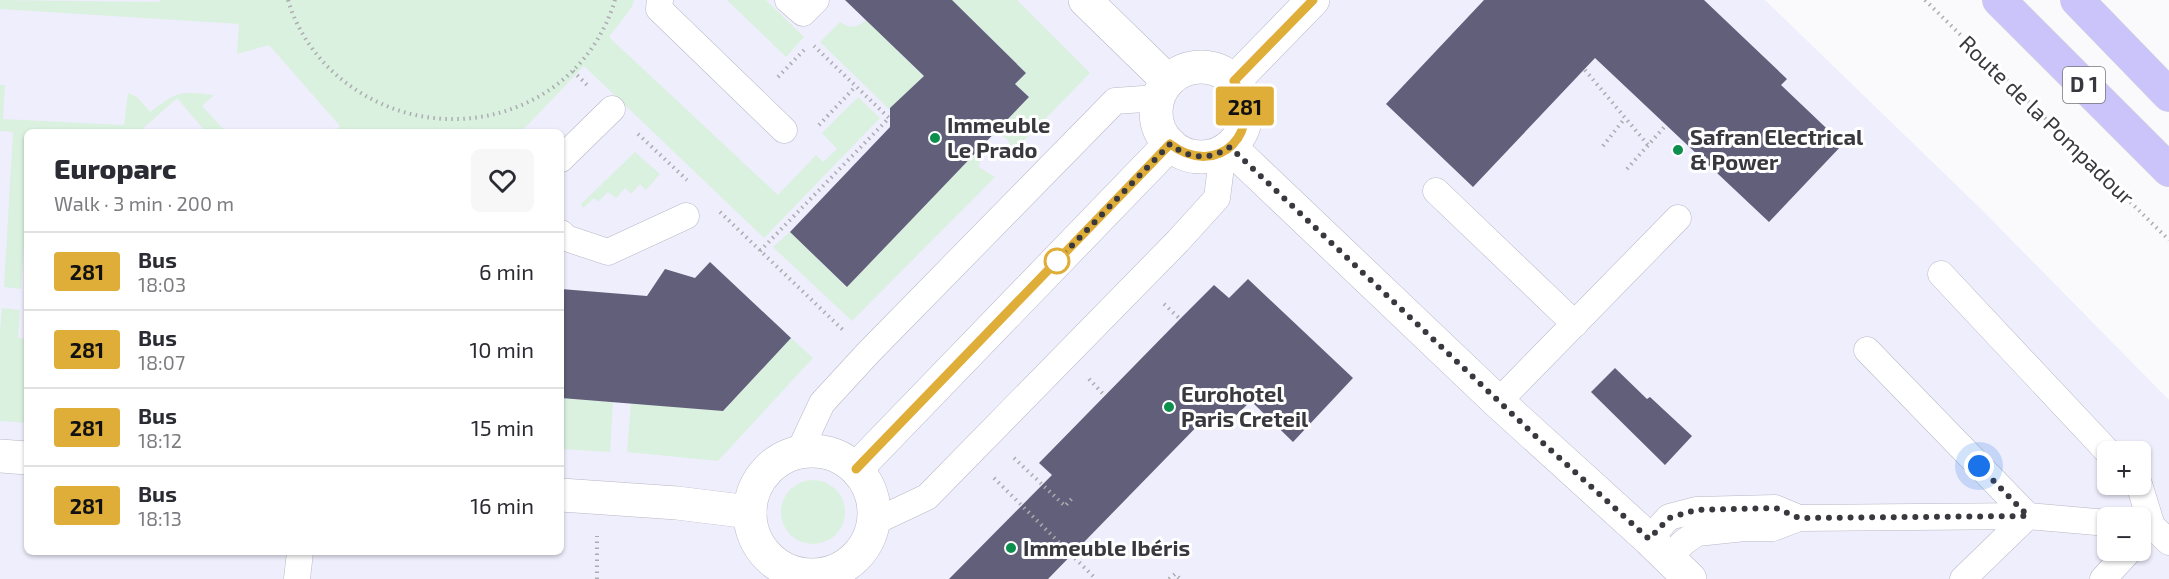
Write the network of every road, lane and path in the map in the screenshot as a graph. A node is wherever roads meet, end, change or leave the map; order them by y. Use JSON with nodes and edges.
{"nodes":[{"id":1,"x":288,"y":0,"type":"edge"},
{"id":2,"x":615,"y":0,"type":"edge"},
{"id":3,"x":660,"y":0,"type":"edge"},
{"id":4,"x":788,"y":0,"type":"edge"},
{"id":5,"x":816,"y":0,"type":"edge"},
{"id":6,"x":1085,"y":0,"type":"edge"},
{"id":7,"x":1313,"y":0,"type":"edge"},
{"id":8,"x":1925,"y":0,"type":"edge"},
{"id":9,"x":1999,"y":0,"type":"edge"},
{"id":10,"x":2077,"y":0,"type":"edge"},
{"id":11,"x":817,"y":37,"type":"dead end"},
{"id":12,"x":811,"y":43,"type":"junction"},
{"id":13,"x":1585,"y":70,"type":"dead end"},
{"id":14,"x":1234,"y":81,"type":"junction"},
{"id":15,"x":856,"y":86,"type":"junction"},
{"id":16,"x":1163,"y":90,"type":"junction"},
{"id":17,"x":2169,"y":95,"type":"edge"},
{"id":18,"x":753,"y":101,"type":"junction"},
{"id":19,"x":612,"y":109,"type":"dead end"},
{"id":20,"x":1625,"y":118,"type":"junction"},
{"id":21,"x":1666,"y":125,"type":"dead end"},
{"id":22,"x":784,"y":130,"type":"joint"},
{"id":23,"x":1170,"y":144,"type":"junction"},
{"id":24,"x":1648,"y":145,"type":"junction"},
{"id":25,"x":1603,"y":146,"type":"dead end"},
{"id":26,"x":1226,"y":149,"type":"junction"},
{"id":27,"x":564,"y":156,"type":"edge"},
{"id":28,"x":1627,"y":169,"type":"dead end"},
{"id":29,"x":2169,"y":170,"type":"edge"},
{"id":30,"x":1436,"y":191,"type":"dead end"},
{"id":31,"x":686,"y":216,"type":"dead end"},
{"id":32,"x":1678,"y":218,"type":"dead end"},
{"id":33,"x":564,"y":236,"type":"edge"},
{"id":34,"x":2169,"y":240,"type":"edge"},
{"id":35,"x":760,"y":251,"type":"dead end"},
{"id":36,"x":1941,"y":274,"type":"dead end"},
{"id":37,"x":1160,"y":300,"type":"dead end"},
{"id":38,"x":1180,"y":319,"type":"dead end"},
{"id":39,"x":1575,"y":324,"type":"junction"},
{"id":40,"x":1867,"y":350,"type":"dead end"},
{"id":41,"x":1084,"y":375,"type":"dead end"},
{"id":42,"x":1105,"y":396,"type":"dead end"},
{"id":43,"x":1498,"y":402,"type":"junction"},
{"id":44,"x":2098,"y":441,"type":"edge"},
{"id":45,"x":1007,"y":451,"type":"dead end"},
{"id":46,"x":799,"y":452,"type":"junction"},
{"id":47,"x":0,"y":456,"type":"edge"},
{"id":48,"x":24,"y":458,"type":"edge"},
{"id":49,"x":856,"y":469,"type":"junction"},
{"id":50,"x":988,"y":471,"type":"dead end"},
{"id":51,"x":564,"y":495,"type":"edge"},
{"id":52,"x":1074,"y":496,"type":"dead end"},
{"id":53,"x":750,"y":512,"type":"junction"},
{"id":54,"x":2028,"y":516,"type":"junction"},
{"id":55,"x":874,"y":522,"type":"junction"},
{"id":56,"x":2097,"y":522,"type":"edge"},
{"id":57,"x":597,"y":535,"type":"dead end"},
{"id":58,"x":300,"y":555,"type":"edge"},
{"id":59,"x":1669,"y":558,"type":"edge"},
{"id":60,"x":2120,"y":561,"type":"edge"},
{"id":61,"x":804,"y":577,"type":"edge"},
{"id":62,"x":297,"y":579,"type":"edge"},
{"id":63,"x":597,"y":579,"type":"edge"},
{"id":64,"x":1096,"y":579,"type":"edge"},
{"id":65,"x":1169,"y":579,"type":"edge"},
{"id":66,"x":1180,"y":579,"type":"edge"},
{"id":67,"x":1963,"y":579,"type":"edge"},
{"id":68,"x":2103,"y":579,"type":"edge"}],
"edges":[{"from":1,"to":2,"type":"path"},
{"from":3,"to":18,"type":"lane"},
{"from":4,"to":5,"type":"lane"},
{"from":6,"to":16,"type":"street"},
{"from":7,"to":14,"type":"street"},
{"from":8,"to":34,"type":"path","name":"Route de la Pompadour"},
{"from":9,"to":29,"type":"main road","number":"D 1"},
{"from":10,"to":17,"type":"main road","number":"D 1"},
{"from":11,"to":12,"type":"path"},
{"from":12,"to":15,"type":"path"},
{"from":12,"to":18,"type":"path"},
{"from":13,"to":20,"type":"path"},
{"from":14,"to":16,"type":"street"},
{"from":14,"to":26,"type":"street"},
{"from":15,"to":22,"type":"path"},
{"from":15,"to":35,"type":"path"},
{"from":16,"to":23,"type":"street"},
{"from":16,"to":46,"type":"lane"},
{"from":18,"to":22,"type":"lane"},
{"from":19,"to":27,"type":"lane"},
{"from":20,"to":24,"type":"path"},
{"from":20,"to":25,"type":"path"},
{"from":21,"to":24,"type":"path"},
{"from":23,"to":26,"type":"street"},
{"from":23,"to":49,"type":"street"},
{"from":24,"to":28,"type":"path"},
{"from":26,"to":43,"type":"street"},
{"from":26,"to":55,"type":"lane"},
{"from":30,"to":39,"type":"lane"},
{"from":31,"to":33,"type":"lane"},
{"from":32,"to":39,"type":"lane"},
{"from":36,"to":44,"type":"lane"},
{"from":37,"to":38,"type":"path"},
{"from":39,"to":43,"type":"lane"},
{"from":40,"to":54,"type":"lane"},
{"from":41,"to":42,"type":"path"},
{"from":43,"to":59,"type":"street"},
{"from":45,"to":52,"type":"path"},
{"from":46,"to":49,"type":"street"},
{"from":46,"to":53,"type":"street"},
{"from":47,"to":48,"type":"street"},
{"from":49,"to":55,"type":"street"},
{"from":50,"to":64,"type":"path"},
{"from":51,"to":53,"type":"street"},
{"from":53,"to":61,"type":"street"},
{"from":54,"to":56,"type":"lane"},
{"from":54,"to":59,"type":"lane"},
{"from":54,"to":67,"type":"lane"},
{"from":55,"to":61,"type":"street"},
{"from":57,"to":63,"type":"path"},
{"from":58,"to":62,"type":"lane"},
{"from":60,"to":68,"type":"lane"},
{"from":65,"to":66,"type":"path"}]}
